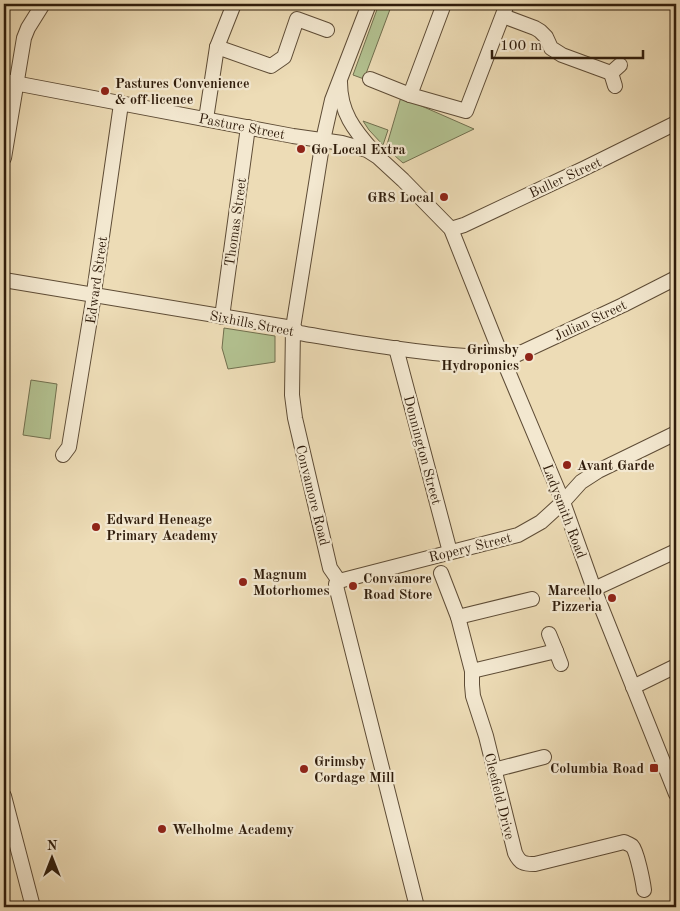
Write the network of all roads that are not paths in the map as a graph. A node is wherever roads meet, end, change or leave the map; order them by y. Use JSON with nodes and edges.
{"nodes":[{"id":1,"x":44,"y":4,"type":"edge"},
{"id":2,"x":234,"y":4,"type":"edge"},
{"id":3,"x":369,"y":4,"type":"edge"},
{"id":4,"x":444,"y":4,"type":"edge"},
{"id":5,"x":505,"y":10,"type":"edge"},
{"id":6,"x":327,"y":30,"type":"dead end"},
{"id":7,"x":218,"y":47,"type":"junction"},
{"id":8,"x":342,"y":74,"type":"junction"},
{"id":9,"x":615,"y":75,"type":"dead end"},
{"id":10,"x":370,"y":79,"type":"dead end"},
{"id":11,"x":10,"y":82,"type":"edge"},
{"id":12,"x":410,"y":95,"type":"junction"},
{"id":13,"x":121,"y":104,"type":"junction"},
{"id":14,"x":206,"y":119,"type":"junction"},
{"id":15,"x":676,"y":123,"type":"edge"},
{"id":16,"x":248,"y":127,"type":"junction"},
{"id":17,"x":323,"y":140,"type":"junction"},
{"id":18,"x":378,"y":157,"type":"junction"},
{"id":19,"x":4,"y":158,"type":"edge"},
{"id":20,"x":452,"y":229,"type":"junction"},
{"id":21,"x":676,"y":278,"type":"edge"},
{"id":22,"x":4,"y":280,"type":"edge"},
{"id":23,"x":94,"y":295,"type":"junction"},
{"id":24,"x":222,"y":317,"type":"junction"},
{"id":25,"x":293,"y":328,"type":"junction"},
{"id":26,"x":396,"y":348,"type":"junction"},
{"id":27,"x":502,"y":357,"type":"junction"},
{"id":28,"x":676,"y":433,"type":"edge"},
{"id":29,"x":63,"y":455,"type":"dead end"},
{"id":30,"x":563,"y":502,"type":"junction"},
{"id":31,"x":676,"y":550,"type":"edge"},
{"id":32,"x":450,"y":552,"type":"junction"},
{"id":33,"x":441,"y":573,"type":"dead end"},
{"id":34,"x":339,"y":581,"type":"junction"},
{"id":35,"x":594,"y":589,"type":"junction"},
{"id":36,"x":532,"y":599,"type":"dead end"},
{"id":37,"x":458,"y":617,"type":"junction"},
{"id":38,"x":548,"y":634,"type":"dead end"},
{"id":39,"x":556,"y":651,"type":"junction"},
{"id":40,"x":561,"y":664,"type":"dead end"},
{"id":41,"x":676,"y":666,"type":"edge"},
{"id":42,"x":472,"y":671,"type":"junction"},
{"id":43,"x":633,"y":687,"type":"junction"},
{"id":44,"x":544,"y":757,"type":"dead end"},
{"id":45,"x":494,"y":770,"type":"junction"},
{"id":46,"x":675,"y":787,"type":"edge"},
{"id":47,"x":4,"y":796,"type":"edge"},
{"id":48,"x":6,"y":815,"type":"edge"},
{"id":49,"x":644,"y":890,"type":"dead end"},
{"id":50,"x":33,"y":907,"type":"edge"},
{"id":51,"x":418,"y":907,"type":"edge"}],
"edges":[{"from":1,"to":11,"type":"street"},
{"from":2,"to":7,"type":"street"},
{"from":3,"to":8,"type":"street","name":"Convamore Road"},
{"from":4,"to":12,"type":"street"},
{"from":5,"to":9,"type":"street"},
{"from":5,"to":12,"type":"street"},
{"from":6,"to":7,"type":"street"},
{"from":7,"to":14,"type":"street"},
{"from":8,"to":17,"type":"street","name":"Convamore Road"},
{"from":8,"to":18,"type":"street","name":"Convamore Road"},
{"from":10,"to":12,"type":"street"},
{"from":11,"to":13,"type":"street","name":"Pasture Street"},
{"from":11,"to":19,"type":"street"},
{"from":13,"to":14,"type":"street","name":"Pasture Street"},
{"from":13,"to":23,"type":"street","name":"Edward Street"},
{"from":14,"to":16,"type":"street","name":"Pasture Street"},
{"from":15,"to":20,"type":"street","name":"Buller Street"},
{"from":16,"to":17,"type":"street","name":"Pasture Street"},
{"from":16,"to":24,"type":"street","name":"Thomas Street"},
{"from":17,"to":18,"type":"street","name":"Pasture Street"},
{"from":17,"to":25,"type":"street","name":"Convamore Road"},
{"from":18,"to":20,"type":"street","name":"Pasture Street"},
{"from":20,"to":27,"type":"street","name":"Ladysmith Road"},
{"from":21,"to":27,"type":"street","name":"Julian Street"},
{"from":22,"to":23,"type":"street","name":"Sixhills Street"},
{"from":23,"to":24,"type":"street","name":"Sixhills Street"},
{"from":23,"to":29,"type":"street","name":"Edward Street"},
{"from":24,"to":25,"type":"street","name":"Sixhills Street"},
{"from":25,"to":26,"type":"street","name":"Sixhills Street"},
{"from":25,"to":34,"type":"street","name":"Convamore Road"},
{"from":26,"to":27,"type":"street","name":"Sixhills Street"},
{"from":26,"to":32,"type":"street","name":"Donnington Street"},
{"from":27,"to":30,"type":"street","name":"Ladysmith Road"},
{"from":28,"to":30,"type":"street","name":"Ropery Street"},
{"from":30,"to":32,"type":"street","name":"Ropery Street"},
{"from":30,"to":35,"type":"street","name":"Ladysmith Road"},
{"from":31,"to":35,"type":"street"},
{"from":32,"to":34,"type":"street","name":"Ropery Street"},
{"from":33,"to":37,"type":"street","name":"Cleefield Drive"},
{"from":34,"to":51,"type":"street","name":"Convamore Road"},
{"from":35,"to":43,"type":"street","name":"Ladysmith Road"},
{"from":36,"to":37,"type":"street"},
{"from":37,"to":42,"type":"street","name":"Cleefield Drive"},
{"from":38,"to":39,"type":"street"},
{"from":39,"to":40,"type":"street"},
{"from":39,"to":42,"type":"street"},
{"from":41,"to":43,"type":"street"},
{"from":42,"to":45,"type":"street","name":"Cleefield Drive"},
{"from":43,"to":46,"type":"street","name":"Ladysmith Road"},
{"from":44,"to":45,"type":"street"},
{"from":45,"to":49,"type":"street","name":"Cleefield Drive"},
{"from":47,"to":48,"type":"street"},
{"from":48,"to":50,"type":"street"}]}
